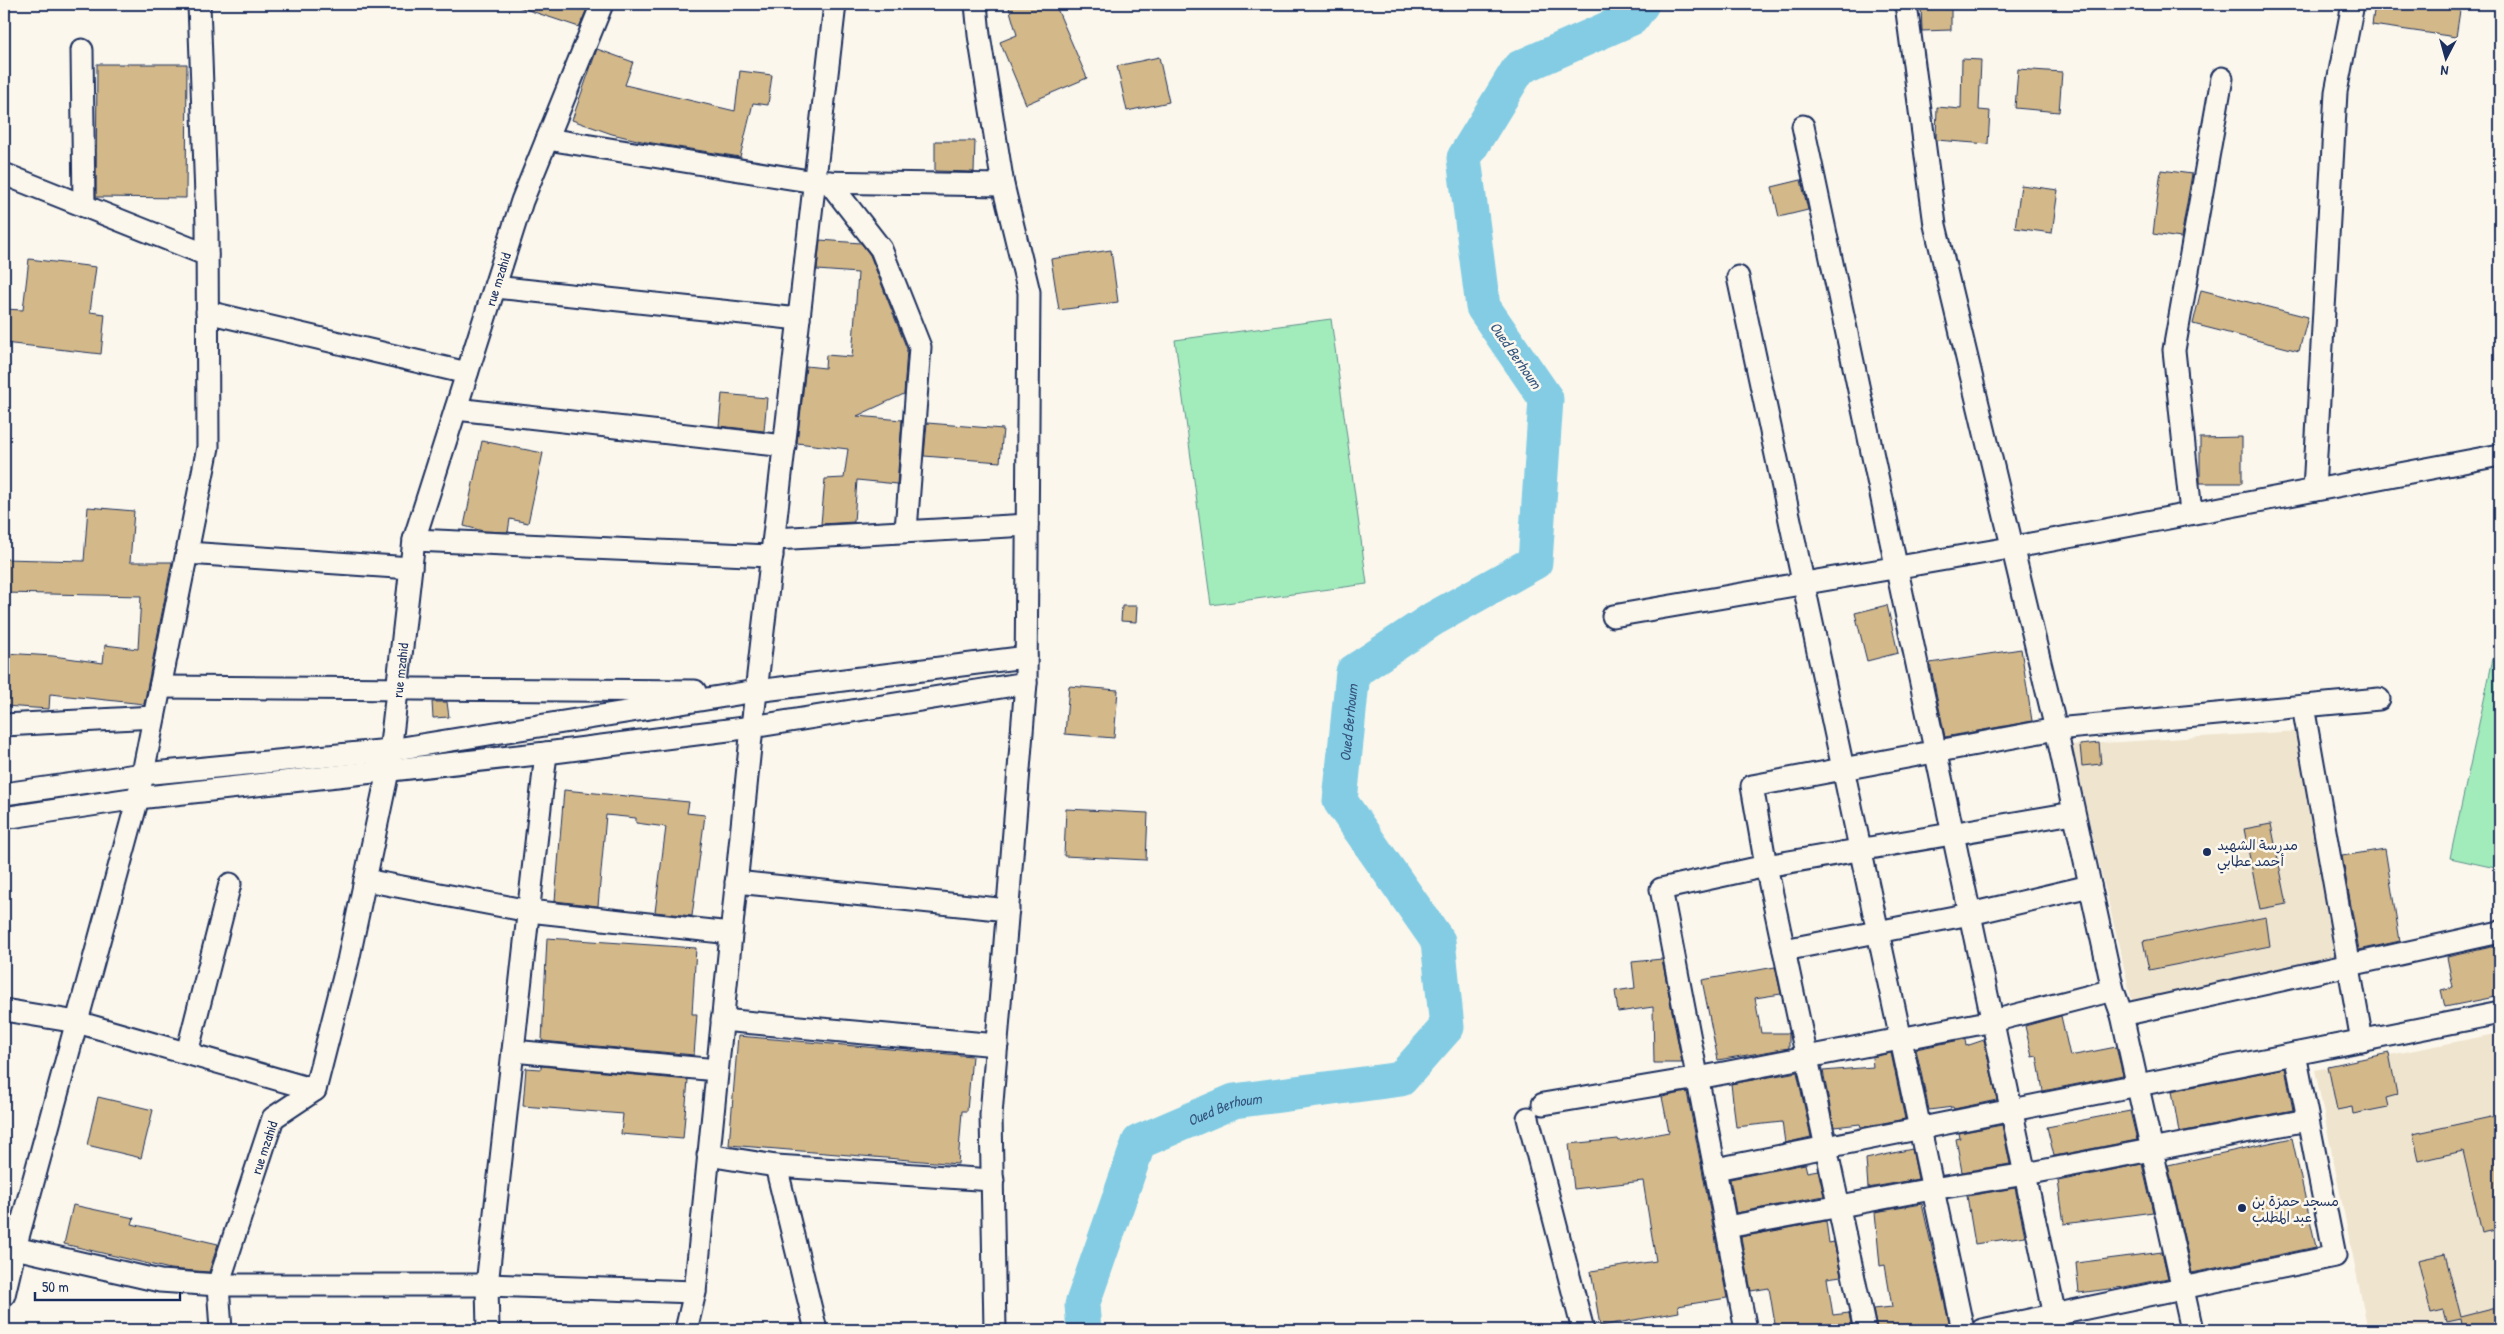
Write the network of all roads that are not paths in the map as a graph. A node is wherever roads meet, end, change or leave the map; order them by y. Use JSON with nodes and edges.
{"nodes":[{"id":1,"x":198,"y":4,"type":"edge"},
{"id":2,"x":602,"y":4,"type":"edge"},
{"id":3,"x":836,"y":4,"type":"edge"},
{"id":4,"x":976,"y":4,"type":"edge"},
{"id":5,"x":1906,"y":4,"type":"edge"},
{"id":6,"x":2353,"y":4,"type":"edge"},
{"id":7,"x":82,"y":50,"type":"dead end"},
{"id":8,"x":2222,"y":78,"type":"dead end"},
{"id":9,"x":1803,"y":126,"type":"dead end"},
{"id":10,"x":547,"y":139,"type":"junction"},
{"id":11,"x":4,"y":174,"type":"edge"},
{"id":12,"x":822,"y":182,"type":"junction"},
{"id":13,"x":1003,"y":185,"type":"junction"},
{"id":14,"x":84,"y":206,"type":"junction"},
{"id":15,"x":207,"y":255,"type":"junction"},
{"id":16,"x":1738,"y":277,"type":"dead end"},
{"id":17,"x":495,"y":286,"type":"junction"},
{"id":18,"x":207,"y":312,"type":"junction"},
{"id":19,"x":799,"y":319,"type":"junction"},
{"id":20,"x":467,"y":373,"type":"junction"},
{"id":21,"x":456,"y":409,"type":"junction"},
{"id":22,"x":784,"y":446,"type":"junction"},
{"id":23,"x":2500,"y":455,"type":"edge"},
{"id":24,"x":2314,"y":490,"type":"junction"},
{"id":25,"x":2190,"y":513,"type":"junction"},
{"id":26,"x":1027,"y":525,"type":"junction"},
{"id":27,"x":906,"y":530,"type":"junction"},
{"id":28,"x":414,"y":540,"type":"junction"},
{"id":29,"x":773,"y":548,"type":"junction"},
{"id":30,"x":2010,"y":548,"type":"junction"},
{"id":31,"x":187,"y":554,"type":"junction"},
{"id":32,"x":1896,"y":567,"type":"junction"},
{"id":33,"x":411,"y":568,"type":"junction"},
{"id":34,"x":1803,"y":583,"type":"junction"},
{"id":35,"x":1613,"y":616,"type":"dead end"},
{"id":36,"x":1026,"y":656,"type":"junction"},
{"id":37,"x":1026,"y":684,"type":"junction"},
{"id":38,"x":160,"y":687,"type":"junction"},
{"id":39,"x":397,"y":689,"type":"junction"},
{"id":40,"x":756,"y":691,"type":"junction"},
{"id":41,"x":2378,"y":699,"type":"dead end"},
{"id":42,"x":2303,"y":706,"type":"junction"},
{"id":43,"x":154,"y":717,"type":"junction"},
{"id":44,"x":4,"y":725,"type":"edge"},
{"id":45,"x":752,"y":727,"type":"junction"},
{"id":46,"x":2056,"y":729,"type":"junction"},
{"id":47,"x":1936,"y":752,"type":"junction"},
{"id":48,"x":546,"y":753,"type":"junction"},
{"id":49,"x":389,"y":760,"type":"junction"},
{"id":50,"x":1845,"y":770,"type":"junction"},
{"id":51,"x":143,"y":774,"type":"junction"},
{"id":52,"x":4,"y":794,"type":"edge"},
{"id":53,"x":138,"y":798,"type":"junction"},
{"id":54,"x":2072,"y":813,"type":"junction"},
{"id":55,"x":4,"y":818,"type":"edge"},
{"id":56,"x":1953,"y":834,"type":"junction"},
{"id":57,"x":1860,"y":850,"type":"junction"},
{"id":58,"x":1766,"y":866,"type":"junction"},
{"id":59,"x":365,"y":880,"type":"junction"},
{"id":60,"x":736,"y":882,"type":"junction"},
{"id":61,"x":230,"y":884,"type":"dead end"},
{"id":62,"x":2090,"y":886,"type":"junction"},
{"id":63,"x":1008,"y":910,"type":"junction"},
{"id":64,"x":529,"y":911,"type":"junction"},
{"id":65,"x":1970,"y":914,"type":"junction"},
{"id":66,"x":1878,"y":932,"type":"junction"},
{"id":67,"x":2500,"y":932,"type":"edge"},
{"id":68,"x":731,"y":933,"type":"junction"},
{"id":69,"x":1784,"y":950,"type":"junction"},
{"id":70,"x":2349,"y":965,"type":"junction"},
{"id":71,"x":2113,"y":990,"type":"junction"},
{"id":72,"x":4,"y":1010,"type":"edge"},
{"id":73,"x":2500,"y":1013,"type":"edge"},
{"id":74,"x":2122,"y":1015,"type":"junction"},
{"id":75,"x":722,"y":1020,"type":"junction"},
{"id":76,"x":1993,"y":1020,"type":"junction"},
{"id":77,"x":77,"y":1022,"type":"junction"},
{"id":78,"x":1900,"y":1037,"type":"junction"},
{"id":79,"x":2362,"y":1040,"type":"junction"},
{"id":80,"x":997,"y":1045,"type":"junction"},
{"id":81,"x":513,"y":1051,"type":"junction"},
{"id":82,"x":187,"y":1053,"type":"junction"},
{"id":83,"x":2295,"y":1054,"type":"junction"},
{"id":84,"x":1807,"y":1056,"type":"junction"},
{"id":85,"x":717,"y":1070,"type":"junction"},
{"id":86,"x":1698,"y":1078,"type":"junction"},
{"id":87,"x":2136,"y":1086,"type":"junction"},
{"id":88,"x":315,"y":1090,"type":"junction"},
{"id":89,"x":2012,"y":1109,"type":"junction"},
{"id":90,"x":2307,"y":1120,"type":"junction"},
{"id":91,"x":1920,"y":1129,"type":"junction"},
{"id":92,"x":1826,"y":1147,"type":"junction"},
{"id":93,"x":2151,"y":1149,"type":"junction"},
{"id":94,"x":708,"y":1155,"type":"junction"},
{"id":95,"x":776,"y":1166,"type":"junction"},
{"id":96,"x":1716,"y":1169,"type":"junction"},
{"id":97,"x":2026,"y":1174,"type":"junction"},
{"id":98,"x":992,"y":1180,"type":"junction"},
{"id":99,"x":1932,"y":1189,"type":"junction"},
{"id":100,"x":1839,"y":1206,"type":"junction"},
{"id":101,"x":1727,"y":1227,"type":"junction"},
{"id":102,"x":10,"y":1256,"type":"edge"},
{"id":103,"x":218,"y":1285,"type":"junction"},
{"id":104,"x":487,"y":1285,"type":"junction"},
{"id":105,"x":2184,"y":1288,"type":"junction"},
{"id":106,"x":695,"y":1292,"type":"junction"},
{"id":107,"x":4,"y":1296,"type":"edge"},
{"id":108,"x":2057,"y":1323,"type":"edge"},
{"id":109,"x":221,"y":1330,"type":"edge"},
{"id":110,"x":488,"y":1330,"type":"edge"},
{"id":111,"x":686,"y":1330,"type":"edge"},
{"id":112,"x":816,"y":1330,"type":"edge"},
{"id":113,"x":995,"y":1330,"type":"edge"},
{"id":114,"x":1583,"y":1330,"type":"edge"},
{"id":115,"x":1746,"y":1330,"type":"edge"},
{"id":116,"x":1865,"y":1330,"type":"edge"},
{"id":117,"x":1963,"y":1330,"type":"edge"},
{"id":118,"x":1982,"y":1330,"type":"edge"},
{"id":119,"x":2192,"y":1330,"type":"edge"}],
"edges":[{"from":1,"to":15,"type":"street"},
{"from":2,"to":10,"type":"street","name":"rue mzahid"},
{"from":3,"to":12,"type":"street"},
{"from":4,"to":13,"type":"street"},
{"from":5,"to":30,"type":"street"},
{"from":6,"to":24,"type":"street"},
{"from":7,"to":14,"type":"street"},
{"from":8,"to":25,"type":"street"},
{"from":9,"to":32,"type":"street"},
{"from":10,"to":12,"type":"street"},
{"from":10,"to":17,"type":"street","name":"rue mzahid"},
{"from":11,"to":14,"type":"street"},
{"from":12,"to":13,"type":"street"},
{"from":12,"to":19,"type":"street"},
{"from":12,"to":27,"type":"street"},
{"from":13,"to":26,"type":"street"},
{"from":14,"to":15,"type":"street"},
{"from":15,"to":18,"type":"street"},
{"from":16,"to":34,"type":"street"},
{"from":17,"to":19,"type":"street"},
{"from":17,"to":20,"type":"street","name":"rue mzahid"},
{"from":18,"to":20,"type":"street"},
{"from":18,"to":31,"type":"street"},
{"from":19,"to":22,"type":"street"},
{"from":20,"to":21,"type":"street","name":"rue mzahid"},
{"from":21,"to":22,"type":"street"},
{"from":21,"to":28,"type":"street","name":"rue mzahid"},
{"from":22,"to":29,"type":"street"},
{"from":23,"to":24,"type":"street"},
{"from":24,"to":25,"type":"street"},
{"from":25,"to":30,"type":"street"},
{"from":26,"to":27,"type":"street"},
{"from":26,"to":36,"type":"street"},
{"from":27,"to":29,"type":"street"},
{"from":28,"to":29,"type":"street"},
{"from":28,"to":33,"type":"street","name":"rue mzahid"},
{"from":29,"to":40,"type":"street"},
{"from":30,"to":32,"type":"street"},
{"from":30,"to":46,"type":"street"},
{"from":31,"to":33,"type":"street"},
{"from":31,"to":38,"type":"street"},
{"from":32,"to":34,"type":"street"},
{"from":32,"to":47,"type":"street"},
{"from":33,"to":39,"type":"street","name":"rue mzahid"},
{"from":34,"to":35,"type":"street"},
{"from":34,"to":50,"type":"street"},
{"from":36,"to":37,"type":"street"},
{"from":36,"to":40,"type":"street"},
{"from":37,"to":45,"type":"street"},
{"from":37,"to":63,"type":"street"},
{"from":38,"to":39,"type":"street"},
{"from":38,"to":43,"type":"street"},
{"from":39,"to":40,"type":"street"},
{"from":39,"to":49,"type":"street","name":"rue mzahid"},
{"from":40,"to":45,"type":"street"},
{"from":40,"to":49,"type":"street"},
{"from":41,"to":42,"type":"street"},
{"from":42,"to":46,"type":"street"},
{"from":42,"to":70,"type":"street"},
{"from":43,"to":44,"type":"street"},
{"from":43,"to":51,"type":"street"},
{"from":45,"to":48,"type":"street"},
{"from":45,"to":60,"type":"street"},
{"from":46,"to":47,"type":"street"},
{"from":46,"to":54,"type":"street"},
{"from":47,"to":50,"type":"street"},
{"from":47,"to":56,"type":"street"},
{"from":48,"to":49,"type":"street"},
{"from":48,"to":64,"type":"street"},
{"from":49,"to":51,"type":"street"},
{"from":49,"to":53,"type":"street"},
{"from":49,"to":59,"type":"street","name":"rue mzahid"},
{"from":50,"to":57,"type":"street"},
{"from":50,"to":58,"type":"street"},
{"from":51,"to":52,"type":"street"},
{"from":51,"to":53,"type":"street"},
{"from":53,"to":55,"type":"street"},
{"from":53,"to":77,"type":"street"},
{"from":54,"to":56,"type":"street"},
{"from":54,"to":62,"type":"street"},
{"from":56,"to":57,"type":"street"},
{"from":56,"to":65,"type":"street"},
{"from":57,"to":58,"type":"street"},
{"from":57,"to":66,"type":"street"},
{"from":58,"to":69,"type":"street"},
{"from":58,"to":86,"type":"street"},
{"from":59,"to":64,"type":"street"},
{"from":59,"to":88,"type":"street","name":"rue mzahid"},
{"from":60,"to":63,"type":"street"},
{"from":60,"to":68,"type":"street"},
{"from":61,"to":82,"type":"street"},
{"from":62,"to":65,"type":"street"},
{"from":62,"to":71,"type":"street"},
{"from":63,"to":80,"type":"street"},
{"from":64,"to":68,"type":"street"},
{"from":64,"to":81,"type":"street"},
{"from":65,"to":66,"type":"street"},
{"from":65,"to":76,"type":"street"},
{"from":66,"to":69,"type":"street"},
{"from":66,"to":78,"type":"street"},
{"from":67,"to":70,"type":"street"},
{"from":68,"to":75,"type":"street"},
{"from":69,"to":84,"type":"street"},
{"from":70,"to":74,"type":"street"},
{"from":70,"to":79,"type":"street"},
{"from":71,"to":74,"type":"street"},
{"from":71,"to":76,"type":"street"},
{"from":72,"to":77,"type":"street"},
{"from":73,"to":79,"type":"street"},
{"from":74,"to":87,"type":"street"},
{"from":75,"to":80,"type":"street"},
{"from":75,"to":85,"type":"street"},
{"from":76,"to":78,"type":"street"},
{"from":76,"to":89,"type":"street"},
{"from":77,"to":82,"type":"street"},
{"from":77,"to":102,"type":"street"},
{"from":78,"to":84,"type":"street"},
{"from":78,"to":91,"type":"street"},
{"from":79,"to":83,"type":"street"},
{"from":80,"to":98,"type":"street"},
{"from":81,"to":85,"type":"street"},
{"from":81,"to":104,"type":"street"},
{"from":82,"to":88,"type":"street"},
{"from":83,"to":87,"type":"street"},
{"from":83,"to":90,"type":"street"},
{"from":84,"to":86,"type":"street"},
{"from":84,"to":92,"type":"street"},
{"from":85,"to":94,"type":"street"},
{"from":86,"to":96,"type":"street"},
{"from":86,"to":114,"type":"street"},
{"from":87,"to":89,"type":"street"},
{"from":87,"to":93,"type":"street"},
{"from":88,"to":103,"type":"street","name":"rue mzahid"},
{"from":89,"to":91,"type":"street"},
{"from":89,"to":97,"type":"street"},
{"from":90,"to":93,"type":"street"},
{"from":90,"to":105,"type":"street"},
{"from":91,"to":92,"type":"street"},
{"from":91,"to":99,"type":"street"},
{"from":92,"to":96,"type":"street"},
{"from":92,"to":100,"type":"street"},
{"from":93,"to":97,"type":"street"},
{"from":93,"to":105,"type":"street"},
{"from":94,"to":95,"type":"street"},
{"from":94,"to":106,"type":"street"},
{"from":95,"to":98,"type":"street"},
{"from":95,"to":112,"type":"street"},
{"from":96,"to":101,"type":"street"},
{"from":97,"to":99,"type":"street"},
{"from":97,"to":108,"type":"street"},
{"from":98,"to":113,"type":"street"},
{"from":99,"to":100,"type":"street"},
{"from":99,"to":117,"type":"street"},
{"from":100,"to":101,"type":"street"},
{"from":100,"to":116,"type":"street"},
{"from":101,"to":115,"type":"street"},
{"from":102,"to":103,"type":"street"},
{"from":102,"to":107,"type":"street"},
{"from":103,"to":104,"type":"street"},
{"from":103,"to":109,"type":"street","name":"rue mzahid"},
{"from":104,"to":106,"type":"street"},
{"from":104,"to":110,"type":"street"},
{"from":105,"to":108,"type":"street"},
{"from":105,"to":119,"type":"street"},
{"from":106,"to":111,"type":"street"},
{"from":108,"to":118,"type":"street"}]}
